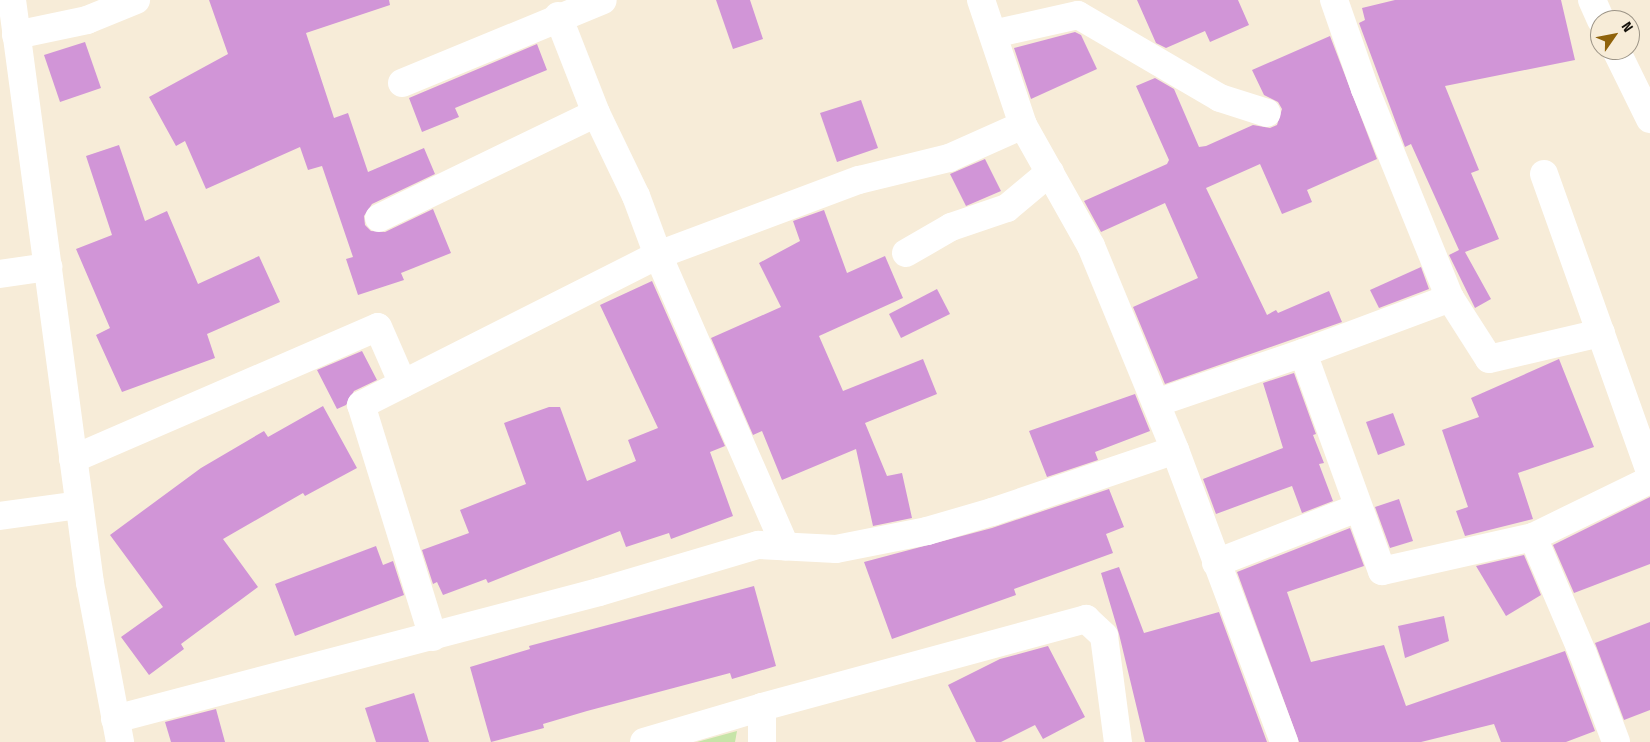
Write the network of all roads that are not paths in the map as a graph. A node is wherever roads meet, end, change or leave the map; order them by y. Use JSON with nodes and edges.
{"nodes":[{"id":1,"x":12,"y":0,"type":"edge"},
{"id":2,"x":136,"y":0,"type":"edge"},
{"id":3,"x":602,"y":0,"type":"edge"},
{"id":4,"x":981,"y":0,"type":"edge"},
{"id":5,"x":1334,"y":0,"type":"edge"},
{"id":6,"x":558,"y":16,"type":"junction"},
{"id":7,"x":993,"y":34,"type":"junction"},
{"id":8,"x":16,"y":35,"type":"junction"},
{"id":9,"x":1621,"y":60,"type":"edge"},
{"id":10,"x":402,"y":84,"type":"dead end"},
{"id":11,"x":596,"y":113,"type":"junction"},
{"id":12,"x":1267,"y":113,"type":"dead end"},
{"id":13,"x":1650,"y":119,"type":"edge"},
{"id":14,"x":1023,"y":125,"type":"junction"},
{"id":15,"x":1050,"y":172,"type":"junction"},
{"id":16,"x":1544,"y":174,"type":"dead end"},
{"id":17,"x":379,"y":218,"type":"dead end"},
{"id":18,"x":906,"y":253,"type":"dead end"},
{"id":19,"x":658,"y":255,"type":"junction"},
{"id":20,"x":48,"y":267,"type":"junction"},
{"id":21,"x":0,"y":274,"type":"edge"},
{"id":22,"x":1450,"y":298,"type":"junction"},
{"id":23,"x":1601,"y":333,"type":"junction"},
{"id":24,"x":1303,"y":353,"type":"junction"},
{"id":25,"x":402,"y":384,"type":"junction"},
{"id":26,"x":1156,"y":403,"type":"junction"},
{"id":27,"x":1175,"y":450,"type":"junction"},
{"id":28,"x":73,"y":459,"type":"junction"},
{"id":29,"x":1650,"y":471,"type":"edge"},
{"id":30,"x":1650,"y":480,"type":"edge"},
{"id":31,"x":79,"y":505,"type":"junction"},
{"id":32,"x":1357,"y":508,"type":"junction"},
{"id":33,"x":0,"y":516,"type":"edge"},
{"id":34,"x":1533,"y":537,"type":"junction"},
{"id":35,"x":785,"y":546,"type":"junction"},
{"id":36,"x":1216,"y":563,"type":"junction"},
{"id":37,"x":433,"y":637,"type":"junction"},
{"id":38,"x":762,"y":707,"type":"junction"},
{"id":39,"x":118,"y":731,"type":"edge"},
{"id":40,"x":644,"y":742,"type":"edge"},
{"id":41,"x":762,"y":742,"type":"edge"},
{"id":42,"x":1118,"y":742,"type":"edge"},
{"id":43,"x":1284,"y":742,"type":"edge"},
{"id":44,"x":1616,"y":742,"type":"edge"}],
"edges":[{"from":1,"to":8,"type":"street"},
{"from":2,"to":8,"type":"street"},
{"from":3,"to":6,"type":"street"},
{"from":4,"to":7,"type":"street"},
{"from":5,"to":22,"type":"street"},
{"from":6,"to":10,"type":"street"},
{"from":6,"to":11,"type":"street"},
{"from":7,"to":12,"type":"street"},
{"from":7,"to":14,"type":"street"},
{"from":8,"to":20,"type":"street"},
{"from":9,"to":13,"type":"street"},
{"from":11,"to":17,"type":"street"},
{"from":11,"to":19,"type":"street"},
{"from":14,"to":15,"type":"street"},
{"from":14,"to":19,"type":"street"},
{"from":15,"to":18,"type":"street"},
{"from":15,"to":26,"type":"street"},
{"from":16,"to":23,"type":"street"},
{"from":19,"to":25,"type":"street"},
{"from":19,"to":35,"type":"street"},
{"from":20,"to":21,"type":"street"},
{"from":20,"to":28,"type":"street"},
{"from":22,"to":23,"type":"street"},
{"from":22,"to":24,"type":"street"},
{"from":23,"to":29,"type":"street"},
{"from":24,"to":26,"type":"street"},
{"from":24,"to":32,"type":"street"},
{"from":25,"to":28,"type":"street"},
{"from":25,"to":37,"type":"street"},
{"from":26,"to":27,"type":"street"},
{"from":27,"to":35,"type":"street"},
{"from":27,"to":36,"type":"street"},
{"from":28,"to":31,"type":"street"},
{"from":30,"to":34,"type":"street"},
{"from":31,"to":33,"type":"street"},
{"from":31,"to":39,"type":"street"},
{"from":32,"to":34,"type":"street"},
{"from":32,"to":36,"type":"street"},
{"from":34,"to":44,"type":"street"},
{"from":35,"to":37,"type":"street"},
{"from":36,"to":43,"type":"street"},
{"from":37,"to":39,"type":"street"},
{"from":38,"to":40,"type":"street"},
{"from":38,"to":41,"type":"street"},
{"from":38,"to":42,"type":"street"}]}
